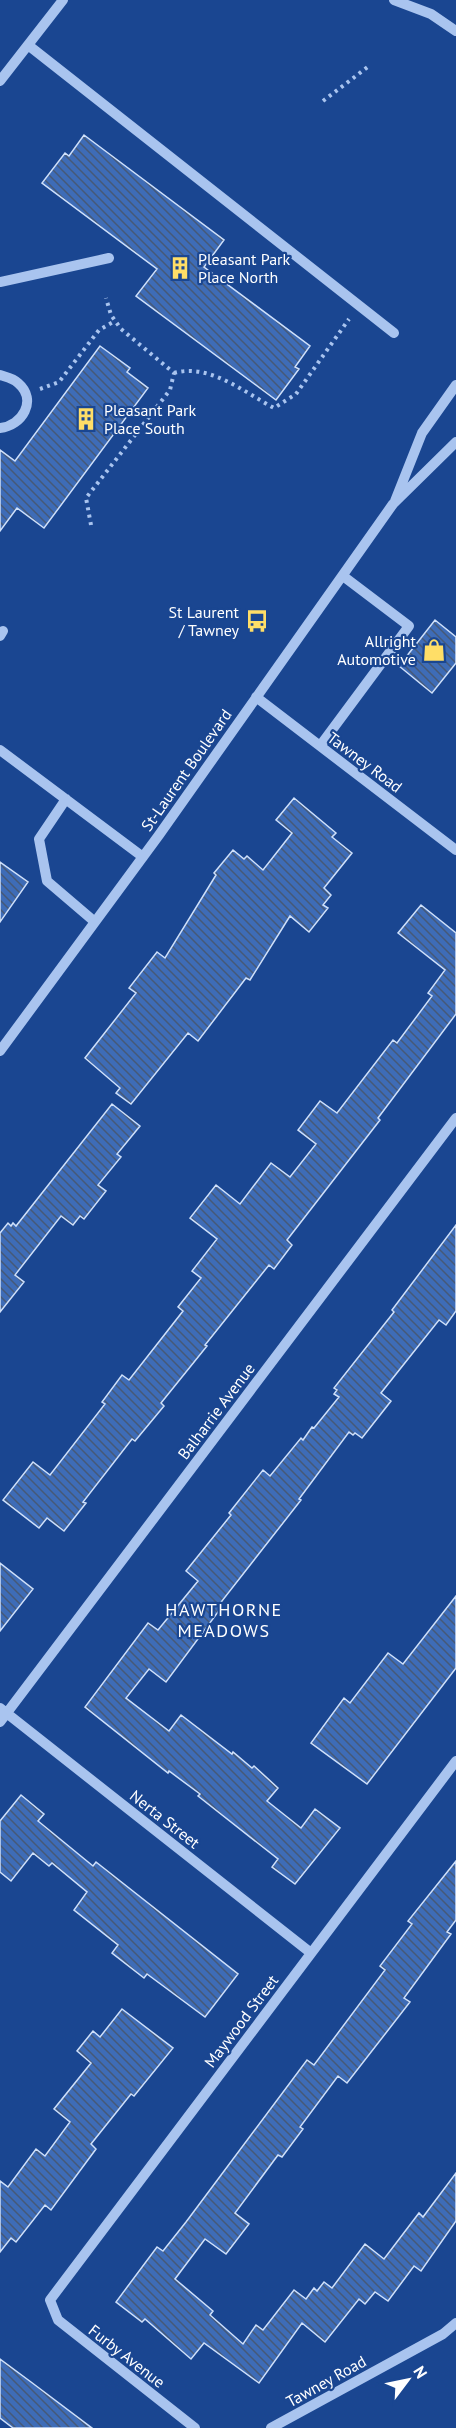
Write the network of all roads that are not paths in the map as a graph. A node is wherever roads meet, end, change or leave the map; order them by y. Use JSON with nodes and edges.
{"nodes":[{"id":1,"x":63,"y":0,"type":"edge"},
{"id":2,"x":394,"y":0,"type":"edge"},
{"id":3,"x":456,"y":31,"type":"edge"},
{"id":4,"x":28,"y":45,"type":"junction"},
{"id":5,"x":0,"y":81,"type":"edge"},
{"id":6,"x":109,"y":258,"type":"dead end"},
{"id":7,"x":0,"y":282,"type":"edge"},
{"id":8,"x":394,"y":333,"type":"dead end"},
{"id":9,"x":0,"y":375,"type":"edge"},
{"id":10,"x":456,"y":385,"type":"edge"},
{"id":11,"x":0,"y":428,"type":"edge"},
{"id":12,"x":454,"y":449,"type":"edge"},
{"id":13,"x":393,"y":504,"type":"junction"},
{"id":14,"x":343,"y":576,"type":"junction"},
{"id":15,"x":256,"y":697,"type":"junction"},
{"id":16,"x":320,"y":746,"type":"junction"},
{"id":17,"x":0,"y":750,"type":"edge"},
{"id":18,"x":66,"y":799,"type":"junction"},
{"id":19,"x":456,"y":850,"type":"edge"},
{"id":20,"x":143,"y":857,"type":"junction"},
{"id":21,"x":95,"y":922,"type":"junction"},
{"id":22,"x":0,"y":1051,"type":"edge"},
{"id":23,"x":456,"y":1118,"type":"edge"},
{"id":24,"x":2,"y":1715,"type":"edge"},
{"id":25,"x":456,"y":1761,"type":"edge"},
{"id":26,"x":311,"y":1953,"type":"junction"},
{"id":27,"x":50,"y":2300,"type":"joint"},
{"id":28,"x":456,"y":2323,"type":"edge"},
{"id":29,"x":195,"y":2428,"type":"edge"},
{"id":30,"x":271,"y":2428,"type":"edge"}],
"edges":[{"from":1,"to":4,"type":"street"},
{"from":2,"to":3,"type":"street"},
{"from":4,"to":5,"type":"street"},
{"from":4,"to":8,"type":"street"},
{"from":6,"to":7,"type":"street"},
{"from":9,"to":11,"type":"street"},
{"from":10,"to":13,"type":"street","name":"St-Laurent Boulevard"},
{"from":12,"to":13,"type":"street","name":"St-Laurent Boulevard"},
{"from":13,"to":14,"type":"street","name":"St-Laurent Boulevard"},
{"from":14,"to":15,"type":"street","name":"St-Laurent Boulevard"},
{"from":14,"to":16,"type":"street"},
{"from":15,"to":16,"type":"street","name":"Tawney Road"},
{"from":15,"to":20,"type":"street","name":"St-Laurent Boulevard"},
{"from":16,"to":19,"type":"street","name":"Tawney Road"},
{"from":17,"to":18,"type":"street"},
{"from":18,"to":20,"type":"street"},
{"from":18,"to":21,"type":"street"},
{"from":20,"to":21,"type":"street","name":"St-Laurent Boulevard"},
{"from":21,"to":22,"type":"street","name":"St-Laurent Boulevard"},
{"from":23,"to":24,"type":"street","name":"Balharrie Avenue"},
{"from":24,"to":26,"type":"street","name":"Nerta Street"},
{"from":25,"to":26,"type":"street","name":"Maywood Street"},
{"from":26,"to":27,"type":"street","name":"Maywood Street"},
{"from":27,"to":29,"type":"street","name":"Furby Avenue"},
{"from":28,"to":30,"type":"street","name":"Tawney Road"}]}
